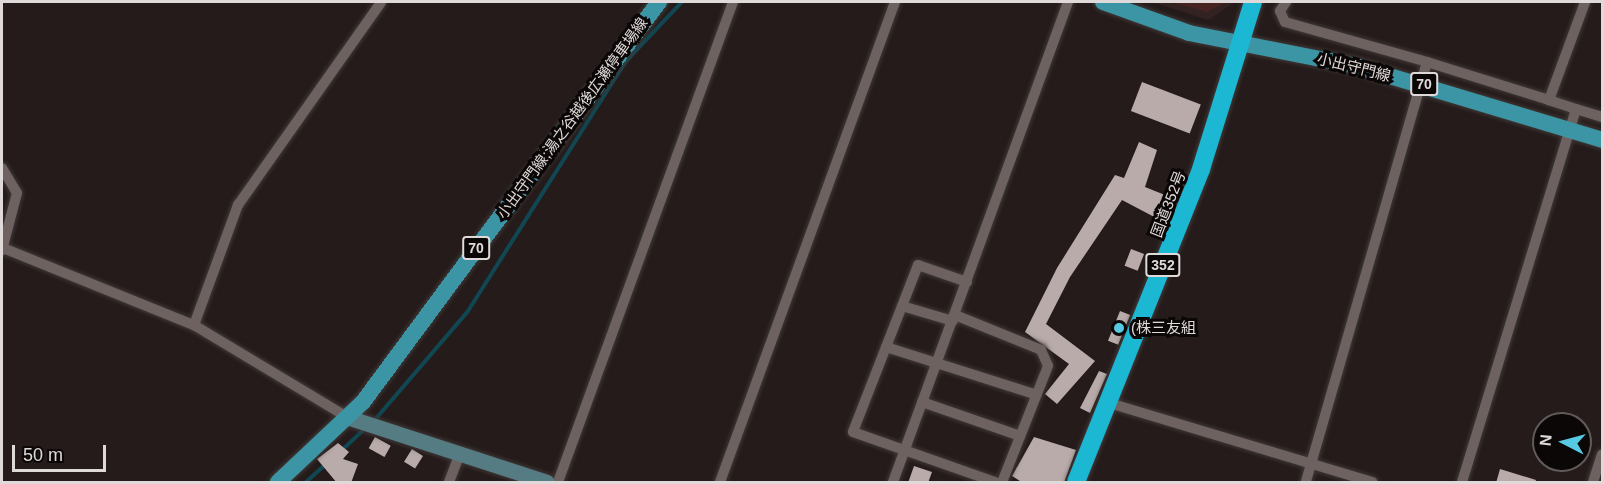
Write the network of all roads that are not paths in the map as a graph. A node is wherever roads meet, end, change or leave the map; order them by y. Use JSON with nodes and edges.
{"nodes":[{"id":1,"x":381,"y":2,"type":"edge"},
{"id":2,"x":660,"y":2,"type":"edge"},
{"id":3,"x":733,"y":2,"type":"edge"},
{"id":4,"x":895,"y":2,"type":"edge"},
{"id":5,"x":1068,"y":2,"type":"edge"},
{"id":6,"x":1102,"y":2,"type":"edge"},
{"id":7,"x":1253,"y":2,"type":"edge"},
{"id":8,"x":1286,"y":2,"type":"edge"},
{"id":9,"x":1585,"y":2,"type":"edge"},
{"id":10,"x":1242,"y":44,"type":"junction"},
{"id":11,"x":1427,"y":62,"type":"junction"},
{"id":12,"x":1421,"y":84,"type":"junction"},
{"id":13,"x":1549,"y":100,"type":"junction"},
{"id":14,"x":1576,"y":109,"type":"junction"},
{"id":15,"x":1602,"y":117,"type":"edge"},
{"id":16,"x":1570,"y":130,"type":"junction"},
{"id":17,"x":1602,"y":140,"type":"edge"},
{"id":18,"x":2,"y":168,"type":"edge"},
{"id":19,"x":2,"y":249,"type":"edge"},
{"id":20,"x":967,"y":282,"type":"junction"},
{"id":21,"x":902,"y":306,"type":"junction"},
{"id":22,"x":954,"y":318,"type":"junction"},
{"id":23,"x":194,"y":325,"type":"junction"},
{"id":24,"x":886,"y":347,"type":"junction"},
{"id":25,"x":937,"y":364,"type":"junction"},
{"id":26,"x":1037,"y":395,"type":"junction"},
{"id":27,"x":922,"y":402,"type":"junction"},
{"id":28,"x":1109,"y":403,"type":"junction"},
{"id":29,"x":347,"y":417,"type":"junction"},
{"id":30,"x":1020,"y":436,"type":"junction"},
{"id":31,"x":460,"y":453,"type":"junction"},
{"id":32,"x":903,"y":453,"type":"junction"},
{"id":33,"x":1602,"y":454,"type":"edge"},
{"id":34,"x":1312,"y":464,"type":"junction"},
{"id":35,"x":278,"y":483,"type":"edge"},
{"id":36,"x":450,"y":483,"type":"edge"},
{"id":37,"x":548,"y":483,"type":"edge"},
{"id":38,"x":558,"y":483,"type":"edge"},
{"id":39,"x":720,"y":483,"type":"edge"},
{"id":40,"x":893,"y":483,"type":"edge"},
{"id":41,"x":995,"y":483,"type":"edge"},
{"id":42,"x":1002,"y":483,"type":"edge"},
{"id":43,"x":1076,"y":483,"type":"edge"},
{"id":44,"x":1306,"y":483,"type":"edge"},
{"id":45,"x":1372,"y":483,"type":"edge"},
{"id":46,"x":1461,"y":483,"type":"edge"},
{"id":47,"x":1593,"y":483,"type":"edge"}],
"edges":[{"from":1,"to":23,"type":"street"},
{"from":2,"to":29,"type":"main road","name":"小出守門線;湯之谷越後広瀬停車場線","number":"70"},
{"from":3,"to":38,"type":"street"},
{"from":4,"to":39,"type":"street"},
{"from":5,"to":20,"type":"street"},
{"from":6,"to":10,"type":"main road","number":"70"},
{"from":7,"to":10,"type":"highway","name":"国道352号","number":"352"},
{"from":8,"to":11,"type":"street"},
{"from":9,"to":13,"type":"street"},
{"from":10,"to":12,"type":"main road","name":"小出守門線","number":"70"},
{"from":10,"to":28,"type":"highway","name":"国道352号","number":"352"},
{"from":11,"to":12,"type":"street"},
{"from":11,"to":13,"type":"street"},
{"from":12,"to":16,"type":"main road","name":"小出守門線","number":"70"},
{"from":12,"to":34,"type":"street"},
{"from":13,"to":14,"type":"street"},
{"from":14,"to":15,"type":"street"},
{"from":14,"to":16,"type":"street"},
{"from":16,"to":17,"type":"main road","name":"小出守門線","number":"70"},
{"from":16,"to":46,"type":"street"},
{"from":18,"to":19,"type":"street"},
{"from":19,"to":23,"type":"street"},
{"from":20,"to":21,"type":"street"},
{"from":20,"to":22,"type":"street"},
{"from":21,"to":22,"type":"street"},
{"from":21,"to":24,"type":"street"},
{"from":22,"to":25,"type":"street"},
{"from":22,"to":26,"type":"street"},
{"from":23,"to":29,"type":"street"},
{"from":24,"to":25,"type":"street"},
{"from":24,"to":32,"type":"street"},
{"from":25,"to":26,"type":"street"},
{"from":25,"to":27,"type":"street"},
{"from":26,"to":30,"type":"street"},
{"from":27,"to":30,"type":"street"},
{"from":27,"to":32,"type":"street"},
{"from":28,"to":34,"type":"street"},
{"from":28,"to":43,"type":"highway","name":"国道352号","number":"352"},
{"from":29,"to":31,"type":"street"},
{"from":29,"to":35,"type":"main road","name":"小出守門線;湯之谷越後広瀬停車場線","number":"70"},
{"from":30,"to":42,"type":"street"},
{"from":31,"to":36,"type":"street"},
{"from":31,"to":37,"type":"street"},
{"from":32,"to":40,"type":"street"},
{"from":32,"to":41,"type":"street"},
{"from":33,"to":47,"type":"street"},
{"from":34,"to":44,"type":"street"},
{"from":34,"to":45,"type":"street"}]}
